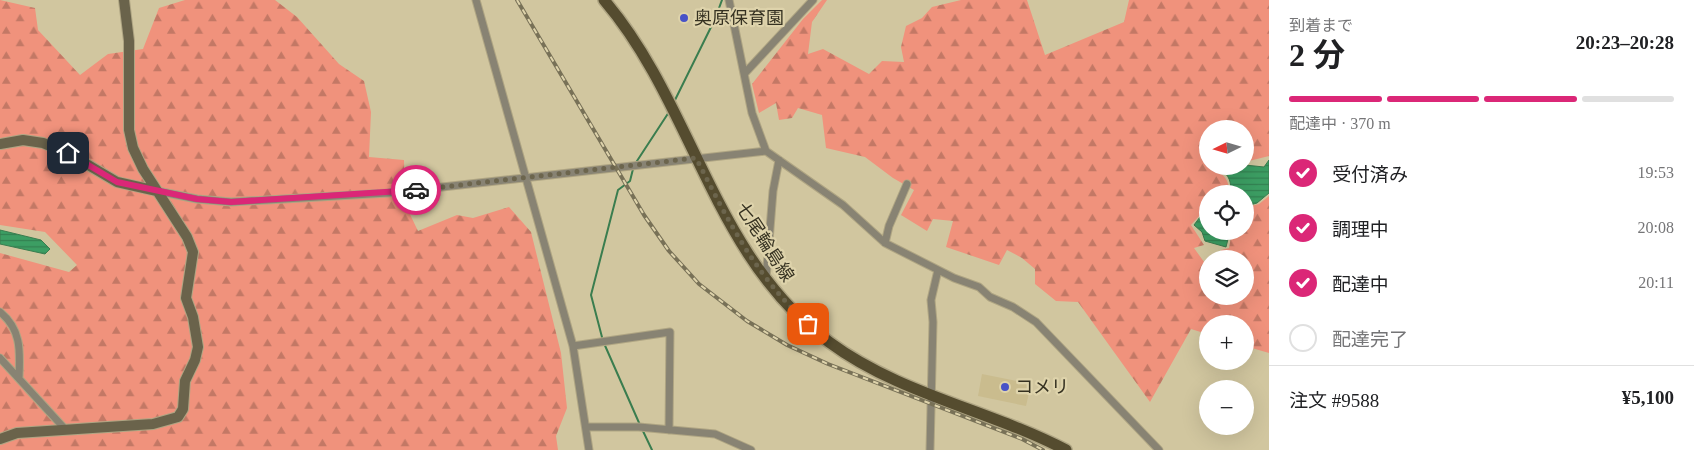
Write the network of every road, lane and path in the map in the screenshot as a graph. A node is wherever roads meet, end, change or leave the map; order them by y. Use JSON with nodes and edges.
{"nodes":[{"id":1,"x":124,"y":0,"type":"edge"},
{"id":2,"x":476,"y":0,"type":"edge"},
{"id":3,"x":604,"y":0,"type":"edge"},
{"id":4,"x":729,"y":0,"type":"edge"},
{"id":5,"x":811,"y":1,"type":"edge"},
{"id":6,"x":745,"y":74,"type":"junction"},
{"id":7,"x":0,"y":144,"type":"edge"},
{"id":8,"x":766,"y":151,"type":"junction"},
{"id":9,"x":696,"y":158,"type":"junction"},
{"id":10,"x":779,"y":160,"type":"junction"},
{"id":11,"x":527,"y":178,"type":"junction"},
{"id":12,"x":907,"y":184,"type":"dead end"},
{"id":13,"x":157,"y":191,"type":"junction"},
{"id":14,"x":885,"y":243,"type":"junction"},
{"id":15,"x":938,"y":270,"type":"junction"},
{"id":16,"x":766,"y":280,"type":"junction"},
{"id":17,"x":0,"y":312,"type":"edge"},
{"id":18,"x":573,"y":346,"type":"junction"},
{"id":19,"x":0,"y":358,"type":"edge"},
{"id":20,"x":19,"y":378,"type":"junction"},
{"id":21,"x":932,"y":394,"type":"junction"},
{"id":22,"x":586,"y":427,"type":"junction"},
{"id":23,"x":65,"y":429,"type":"junction"},
{"id":24,"x":669,"y":430,"type":"junction"},
{"id":25,"x":0,"y":439,"type":"edge"},
{"id":26,"x":589,"y":450,"type":"edge"},
{"id":27,"x":751,"y":450,"type":"edge"},
{"id":28,"x":930,"y":450,"type":"edge"},
{"id":29,"x":1066,"y":450,"type":"edge"},
{"id":30,"x":1159,"y":450,"type":"edge"}],
"edges":[{"from":1,"to":13,"type":"street"},
{"from":2,"to":11,"type":"street"},
{"from":3,"to":9,"type":"main road","name":"七尾輪島線"},
{"from":4,"to":6,"type":"street"},
{"from":5,"to":6,"type":"street"},
{"from":6,"to":8,"type":"street"},
{"from":7,"to":13,"type":"street"},
{"from":8,"to":9,"type":"street"},
{"from":8,"to":10,"type":"street"},
{"from":9,"to":11,"type":"street"},
{"from":9,"to":16,"type":"main road","name":"七尾輪島線"},
{"from":10,"to":14,"type":"street"},
{"from":10,"to":16,"type":"street"},
{"from":11,"to":13,"type":"street"},
{"from":11,"to":18,"type":"street"},
{"from":12,"to":14,"type":"street"},
{"from":13,"to":23,"type":"street"},
{"from":14,"to":15,"type":"street"},
{"from":15,"to":21,"type":"street"},
{"from":15,"to":30,"type":"street"},
{"from":16,"to":21,"type":"main road","name":"七尾輪島線"},
{"from":17,"to":20,"type":"street"},
{"from":18,"to":22,"type":"street"},
{"from":18,"to":24,"type":"street"},
{"from":19,"to":20,"type":"street"},
{"from":20,"to":23,"type":"street"},
{"from":21,"to":28,"type":"street"},
{"from":21,"to":29,"type":"main road","name":"七尾輪島線"},
{"from":22,"to":24,"type":"street"},
{"from":22,"to":26,"type":"street"},
{"from":23,"to":25,"type":"street"},
{"from":24,"to":27,"type":"street"}]}
